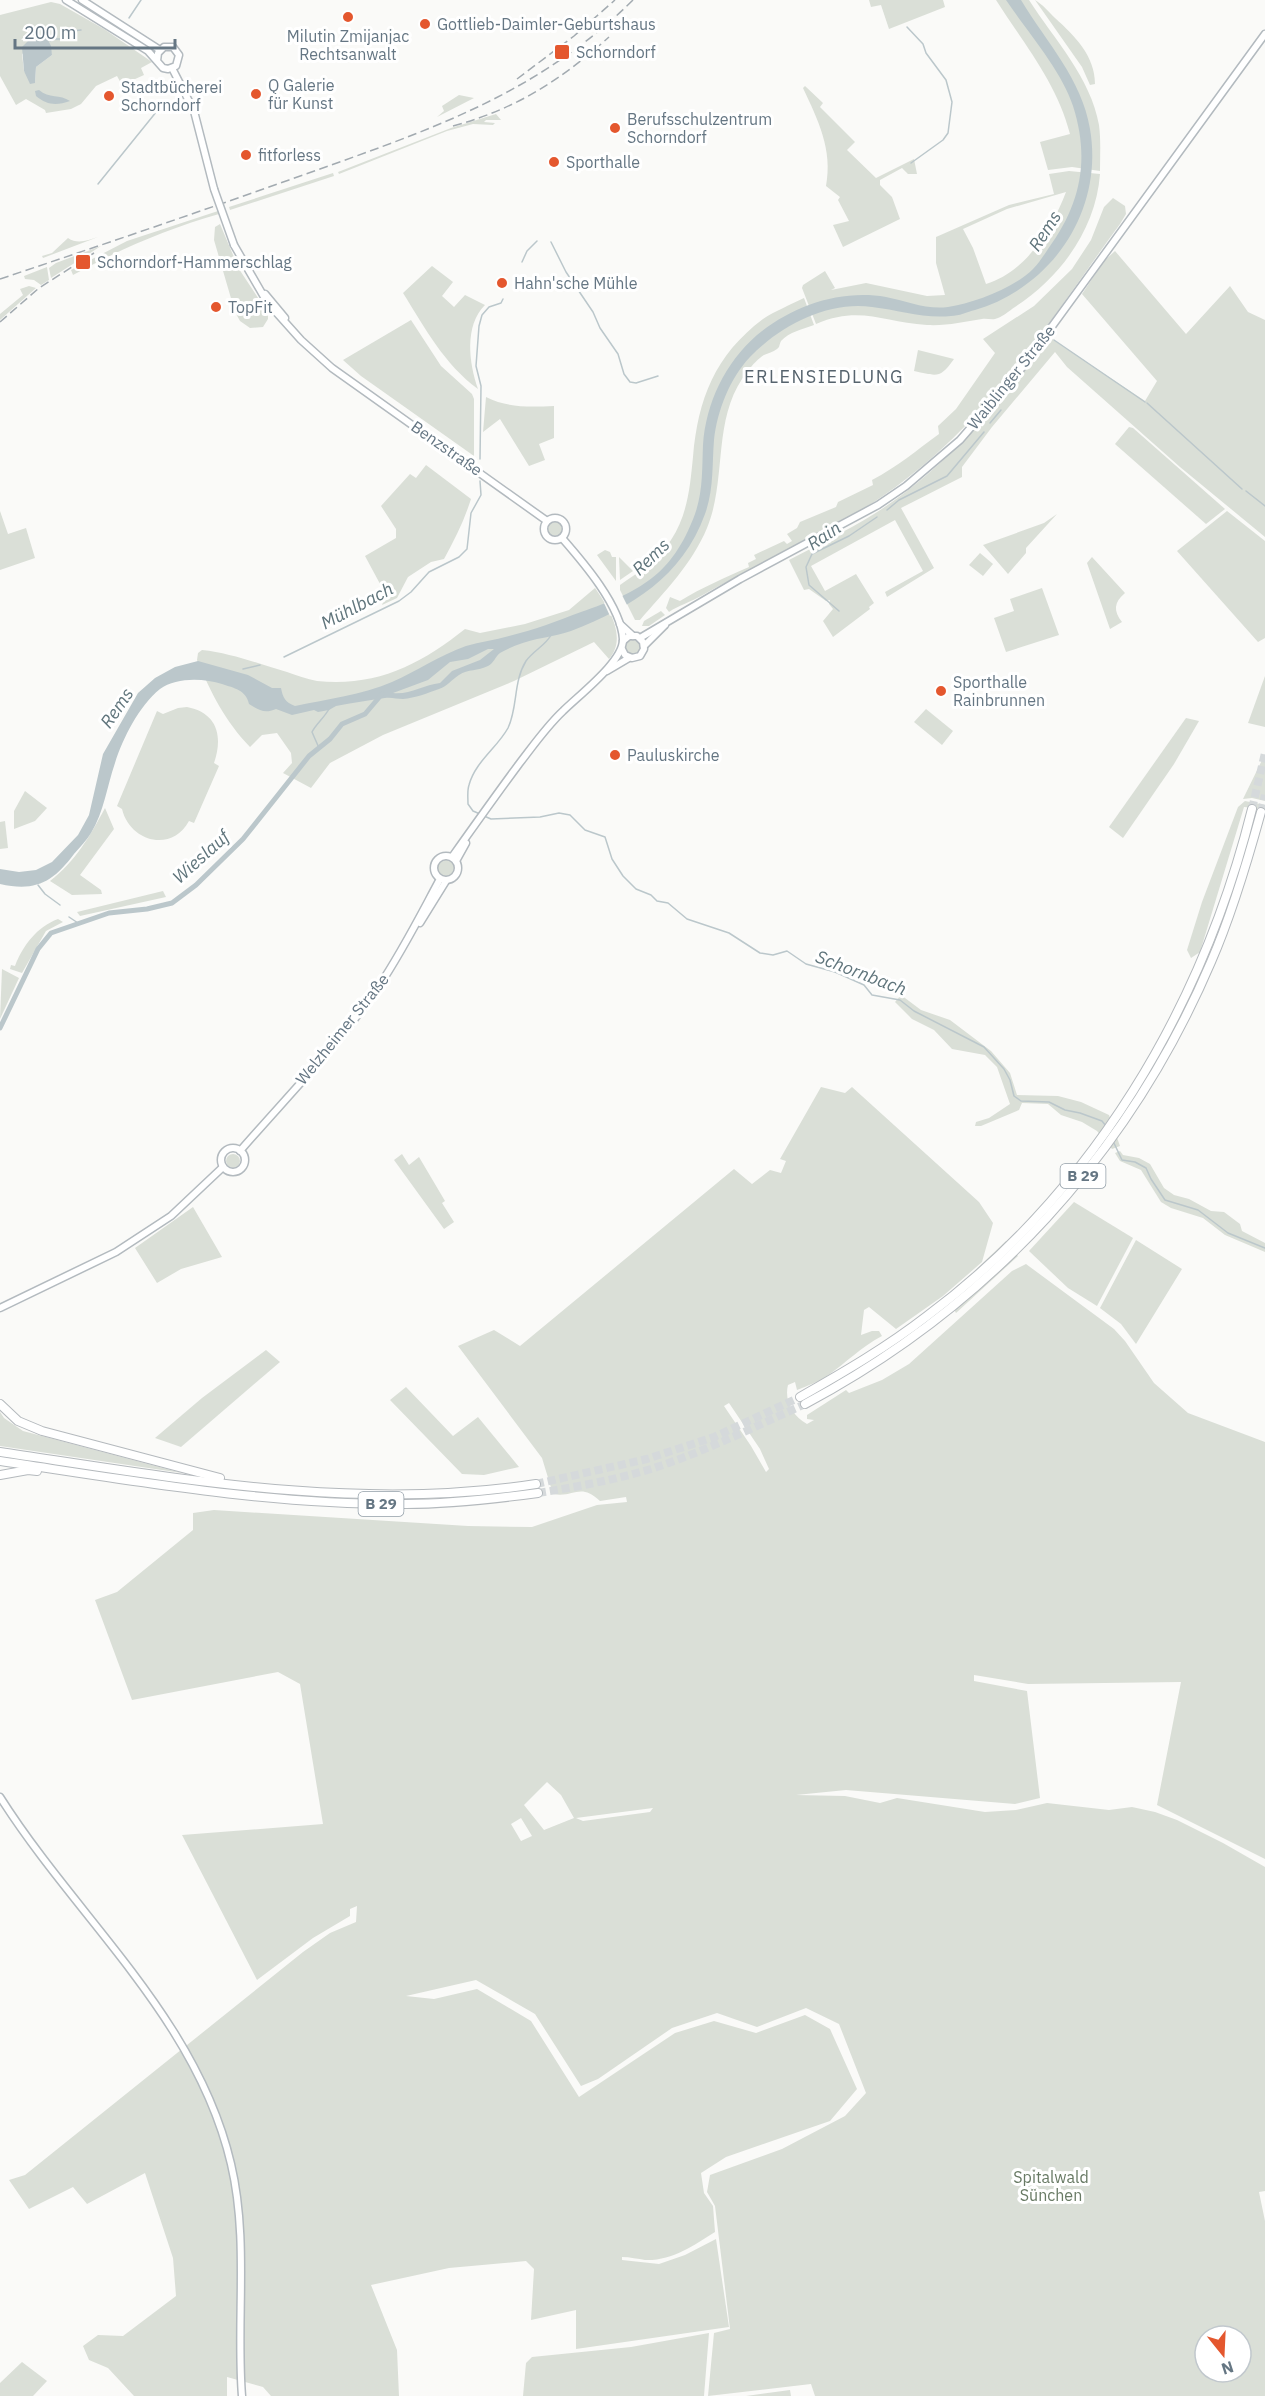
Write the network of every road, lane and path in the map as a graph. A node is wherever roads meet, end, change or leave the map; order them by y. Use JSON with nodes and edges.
{"nodes":[{"id":1,"x":66,"y":0,"type":"edge"},
{"id":2,"x":82,"y":0,"type":"edge"},
{"id":3,"x":1265,"y":34,"type":"edge"},
{"id":4,"x":160,"y":50,"type":"junction"},
{"id":5,"x":158,"y":61,"type":"junction"},
{"id":6,"x":172,"y":68,"type":"junction"},
{"id":7,"x":258,"y":286,"type":"junction"},
{"id":8,"x":346,"y":377,"type":"junction"},
{"id":9,"x":547,"y":521,"type":"junction"},
{"id":10,"x":562,"y":538,"type":"junction"},
{"id":11,"x":668,"y":622,"type":"junction"},
{"id":12,"x":620,"y":624,"type":"junction"},
{"id":13,"x":636,"y":637,"type":"junction"},
{"id":14,"x":623,"y":641,"type":"junction"},
{"id":15,"x":644,"y":646,"type":"junction"},
{"id":16,"x":622,"y":649,"type":"junction"},
{"id":17,"x":629,"y":658,"type":"junction"},
{"id":18,"x":599,"y":677,"type":"junction"},
{"id":19,"x":1252,"y":809,"type":"tunnel mouth"},
{"id":20,"x":1261,"y":812,"type":"tunnel mouth"},
{"id":21,"x":454,"y":859,"type":"junction"},
{"id":22,"x":443,"y":880,"type":"junction"},
{"id":23,"x":242,"y":1152,"type":"junction"},
{"id":24,"x":225,"y":1169,"type":"junction"},
{"id":25,"x":9,"y":1305,"type":"junction"},
{"id":26,"x":0,"y":1308,"type":"edge"},
{"id":27,"x":0,"y":1313,"type":"edge"},
{"id":28,"x":0,"y":1404,"type":"edge"},
{"id":29,"x":0,"y":1452,"type":"edge"},
{"id":30,"x":0,"y":1461,"type":"edge"},
{"id":31,"x":63,"y":1470,"type":"junction"},
{"id":32,"x":0,"y":1475,"type":"edge"},
{"id":33,"x":235,"y":1484,"type":"junction"},
{"id":34,"x":536,"y":1484,"type":"tunnel mouth"},
{"id":35,"x":538,"y":1493,"type":"tunnel mouth"},
{"id":36,"x":0,"y":1797,"type":"edge"},
{"id":37,"x":242,"y":2396,"type":"edge"}],
"edges":[{"from":1,"to":5,"type":"main road"},
{"from":2,"to":4,"type":"main road"},
{"from":3,"to":11,"type":"main road","name":"Waiblinger Straße"},
{"from":4,"to":5,"type":"main road"},
{"from":4,"to":6,"type":"main road"},
{"from":5,"to":6,"type":"main road"},
{"from":6,"to":7,"type":"main road","name":"Benzstraße","bridge":true},
{"from":7,"to":8,"type":"main road","name":"Benzstraße"},
{"from":7,"to":8,"type":"main road","name":"Benzstraße"},
{"from":8,"to":9,"type":"main road","name":"Benzstraße"},
{"from":9,"to":10,"type":"main road","name":"Benzstraße"},
{"from":9,"to":10,"type":"main road","name":"Benzstraße"},
{"from":10,"to":12,"type":"main road","name":"Benzstraße"},
{"from":11,"to":13,"type":"main road","name":"Waiblinger Straße"},
{"from":11,"to":15,"type":"main road","name":"Waiblinger Straße"},
{"from":12,"to":13,"type":"main road","name":"Benzstraße"},
{"from":12,"to":14,"type":"main road","name":"Benzstraße"},
{"from":13,"to":14,"type":"main road"},
{"from":13,"to":15,"type":"main road"},
{"from":14,"to":16,"type":"main road"},
{"from":15,"to":17,"type":"main road"},
{"from":16,"to":17,"type":"main road"},
{"from":16,"to":18,"type":"main road"},
{"from":17,"to":18,"type":"main road"},
{"from":18,"to":21,"type":"main road"},
{"from":19,"to":20,"type":"highway","number":"B 29"},
{"from":21,"to":22,"type":"main road"},
{"from":21,"to":22,"type":"main road"},
{"from":22,"to":23,"type":"main road","name":"Welzheimer Straße"},
{"from":23,"to":24,"type":"main road"},
{"from":23,"to":24,"type":"main road"},
{"from":24,"to":25,"type":"main road"},
{"from":25,"to":26,"type":"main road"},
{"from":25,"to":27,"type":"main road"},
{"from":28,"to":33,"type":"highway"},
{"from":29,"to":33,"type":"highway","number":"B 29"},
{"from":30,"to":31,"type":"highway","number":"B 29"},
{"from":31,"to":32,"type":"highway"},
{"from":31,"to":35,"type":"highway","number":"B 29"},
{"from":33,"to":34,"type":"highway","number":"B 29"},
{"from":36,"to":37,"type":"main road"}]}
